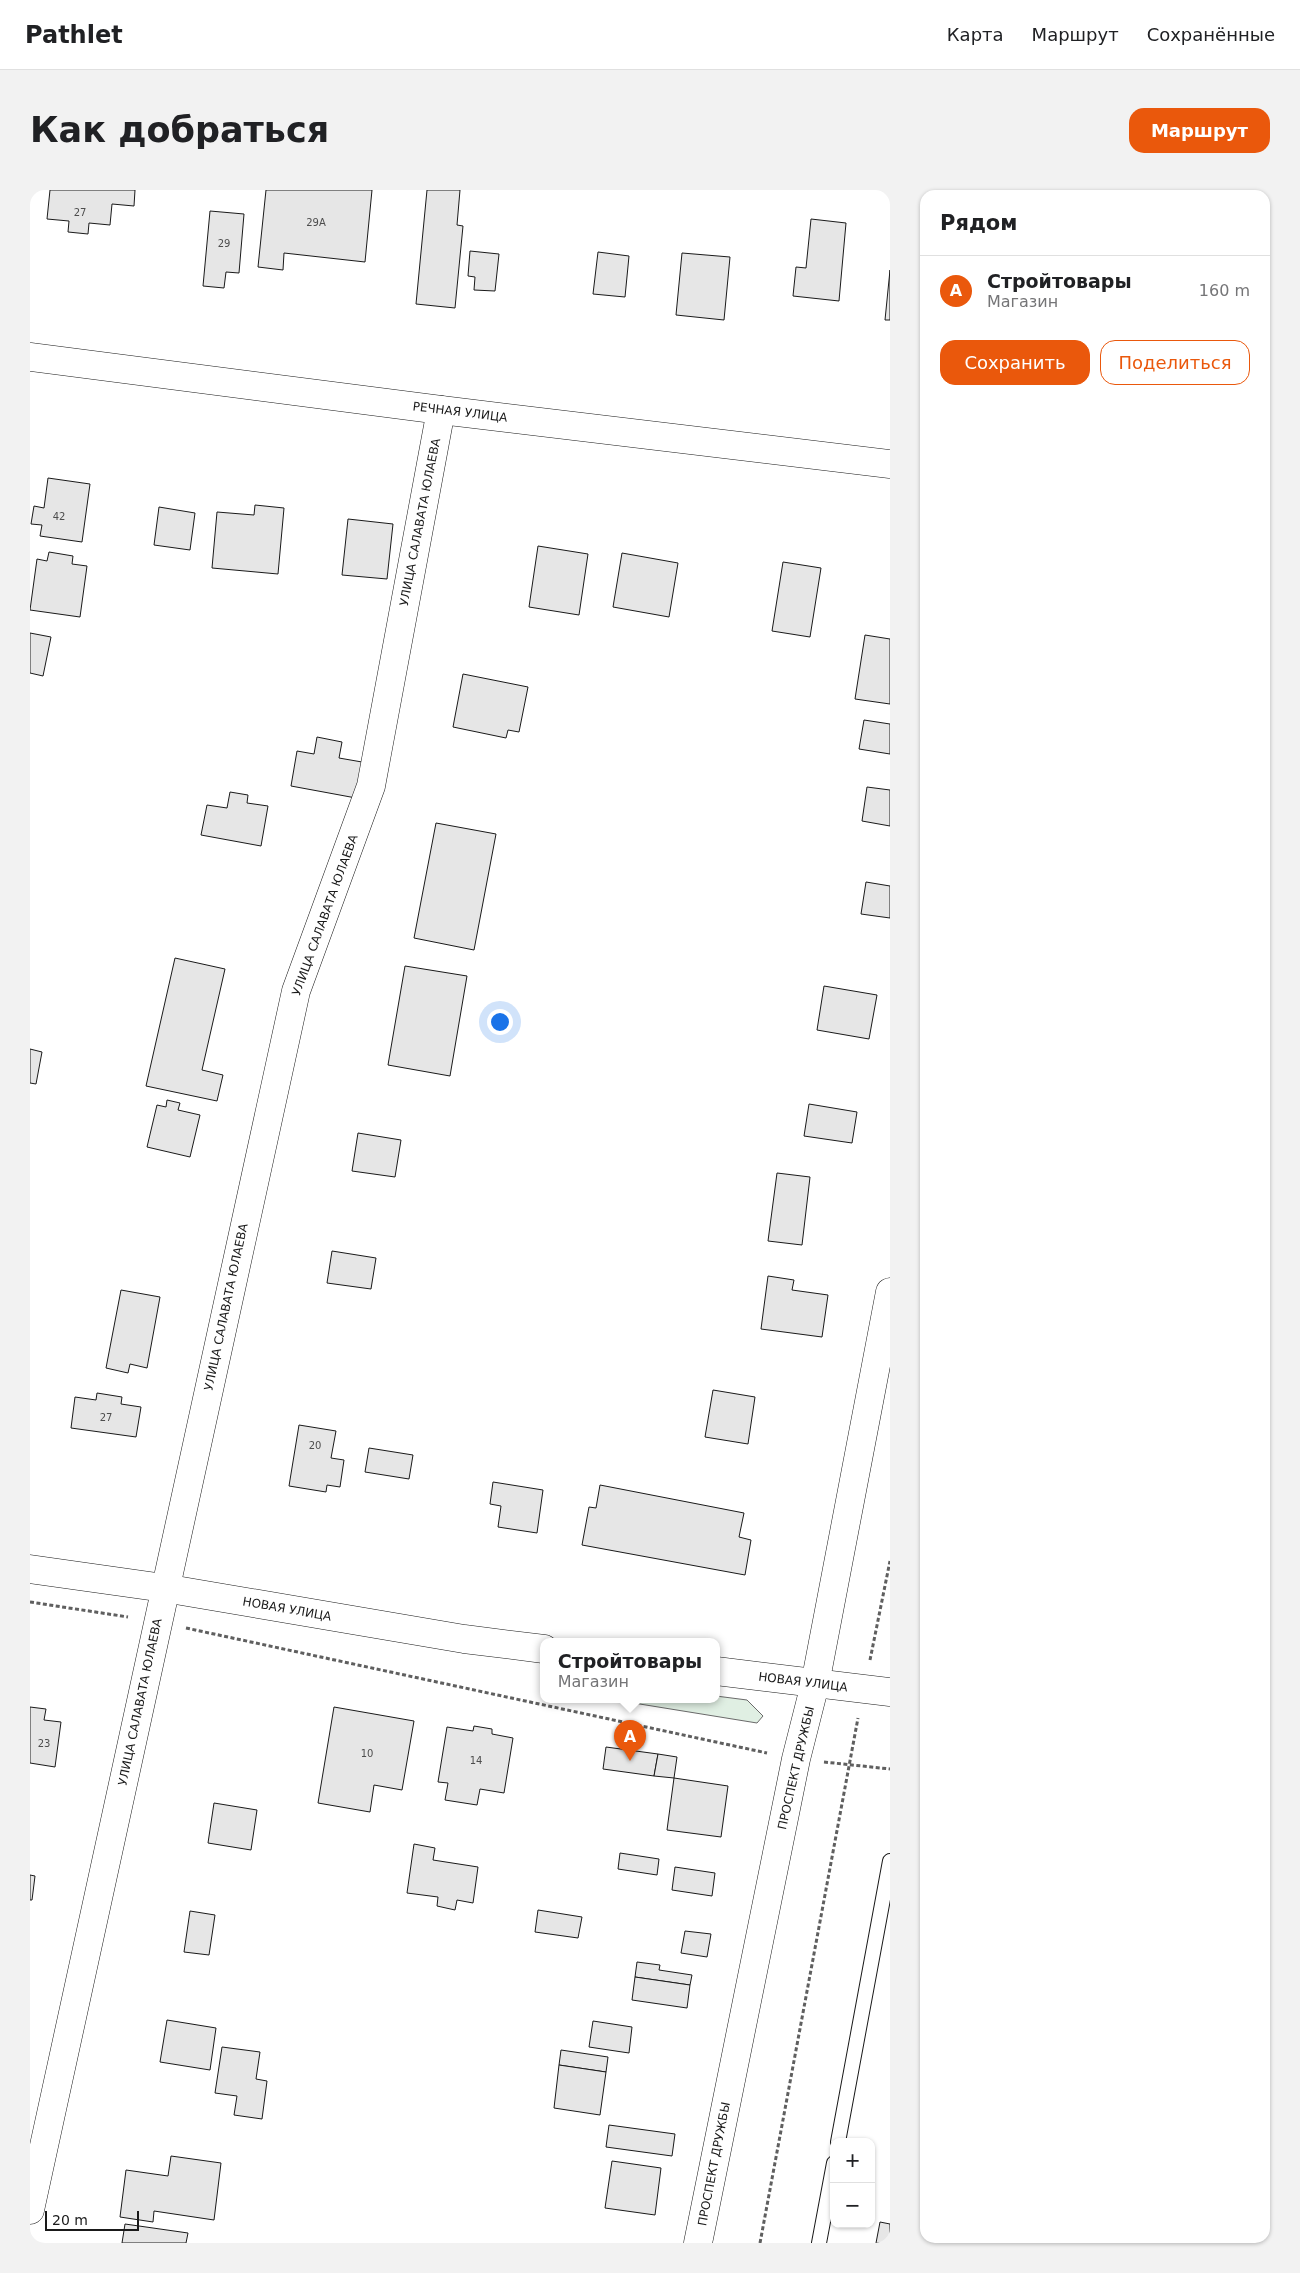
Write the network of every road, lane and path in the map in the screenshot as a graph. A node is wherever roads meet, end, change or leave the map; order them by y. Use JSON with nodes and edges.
{"nodes":[{"id":1,"x":30,"y":357,"type":"edge"},
{"id":2,"x":442,"y":410,"type":"junction"},
{"id":3,"x":890,"y":464,"type":"edge"},
{"id":4,"x":890,"y":1292,"type":"edge"},
{"id":5,"x":890,"y":1561,"type":"edge"},
{"id":6,"x":30,"y":1569,"type":"edge"},
{"id":7,"x":164,"y":1588,"type":"junction"},
{"id":8,"x":30,"y":1602,"type":"edge"},
{"id":9,"x":157,"y":1622,"type":"junction"},
{"id":10,"x":540,"y":1648,"type":"edge"},
{"id":11,"x":720,"y":1672,"type":"edge"},
{"id":12,"x":815,"y":1684,"type":"junction"},
{"id":13,"x":877,"y":1690,"type":"edge"},
{"id":14,"x":796,"y":1759,"type":"junction"},
{"id":15,"x":848,"y":1765,"type":"junction"},
{"id":16,"x":890,"y":1769,"type":"edge"},
{"id":17,"x":890,"y":1862,"type":"edge"},
{"id":18,"x":839,"y":2138,"type":"edge"},
{"id":19,"x":830,"y":2183,"type":"edge"},
{"id":20,"x":30,"y":2210,"type":"edge"},
{"id":21,"x":698,"y":2243,"type":"edge"},
{"id":22,"x":760,"y":2243,"type":"edge"},
{"id":23,"x":819,"y":2243,"type":"edge"}],
"edges":[{"from":1,"to":2,"type":"street","name":"РЕЧНАЯ УЛИЦА"},
{"from":2,"to":3,"type":"street","name":"РЕЧНАЯ УЛИЦА"},
{"from":2,"to":7,"type":"street","name":"УЛИЦА САЛАВАТА ЮЛАЕВА"},
{"from":4,"to":12,"type":"street","name":"ПРОСПЕКТ ДРУЖБЫ"},
{"from":5,"to":13,"type":"path"},
{"from":6,"to":7,"type":"street","name":"НОВАЯ УЛИЦА"},
{"from":7,"to":9,"type":"street","name":"УЛИЦА САЛАВАТА ЮЛАЕВА"},
{"from":7,"to":10,"type":"street","name":"НОВАЯ УЛИЦА"},
{"from":8,"to":9,"type":"path"},
{"from":9,"to":14,"type":"path"},
{"from":9,"to":20,"type":"street","name":"УЛИЦА САЛАВАТА ЮЛАЕВА"},
{"from":11,"to":12,"type":"street","name":"НОВАЯ УЛИЦА"},
{"from":12,"to":13,"type":"street","name":"НОВАЯ УЛИЦА"},
{"from":12,"to":14,"type":"street","name":"ПРОСПЕКТ ДРУЖБЫ"},
{"from":13,"to":15,"type":"path"},
{"from":14,"to":15,"type":"path"},
{"from":14,"to":21,"type":"street","name":"ПРОСПЕКТ ДРУЖБЫ"},
{"from":15,"to":16,"type":"path"},
{"from":15,"to":22,"type":"path"},
{"from":17,"to":18,"type":"lane"},
{"from":19,"to":23,"type":"lane"}]}
